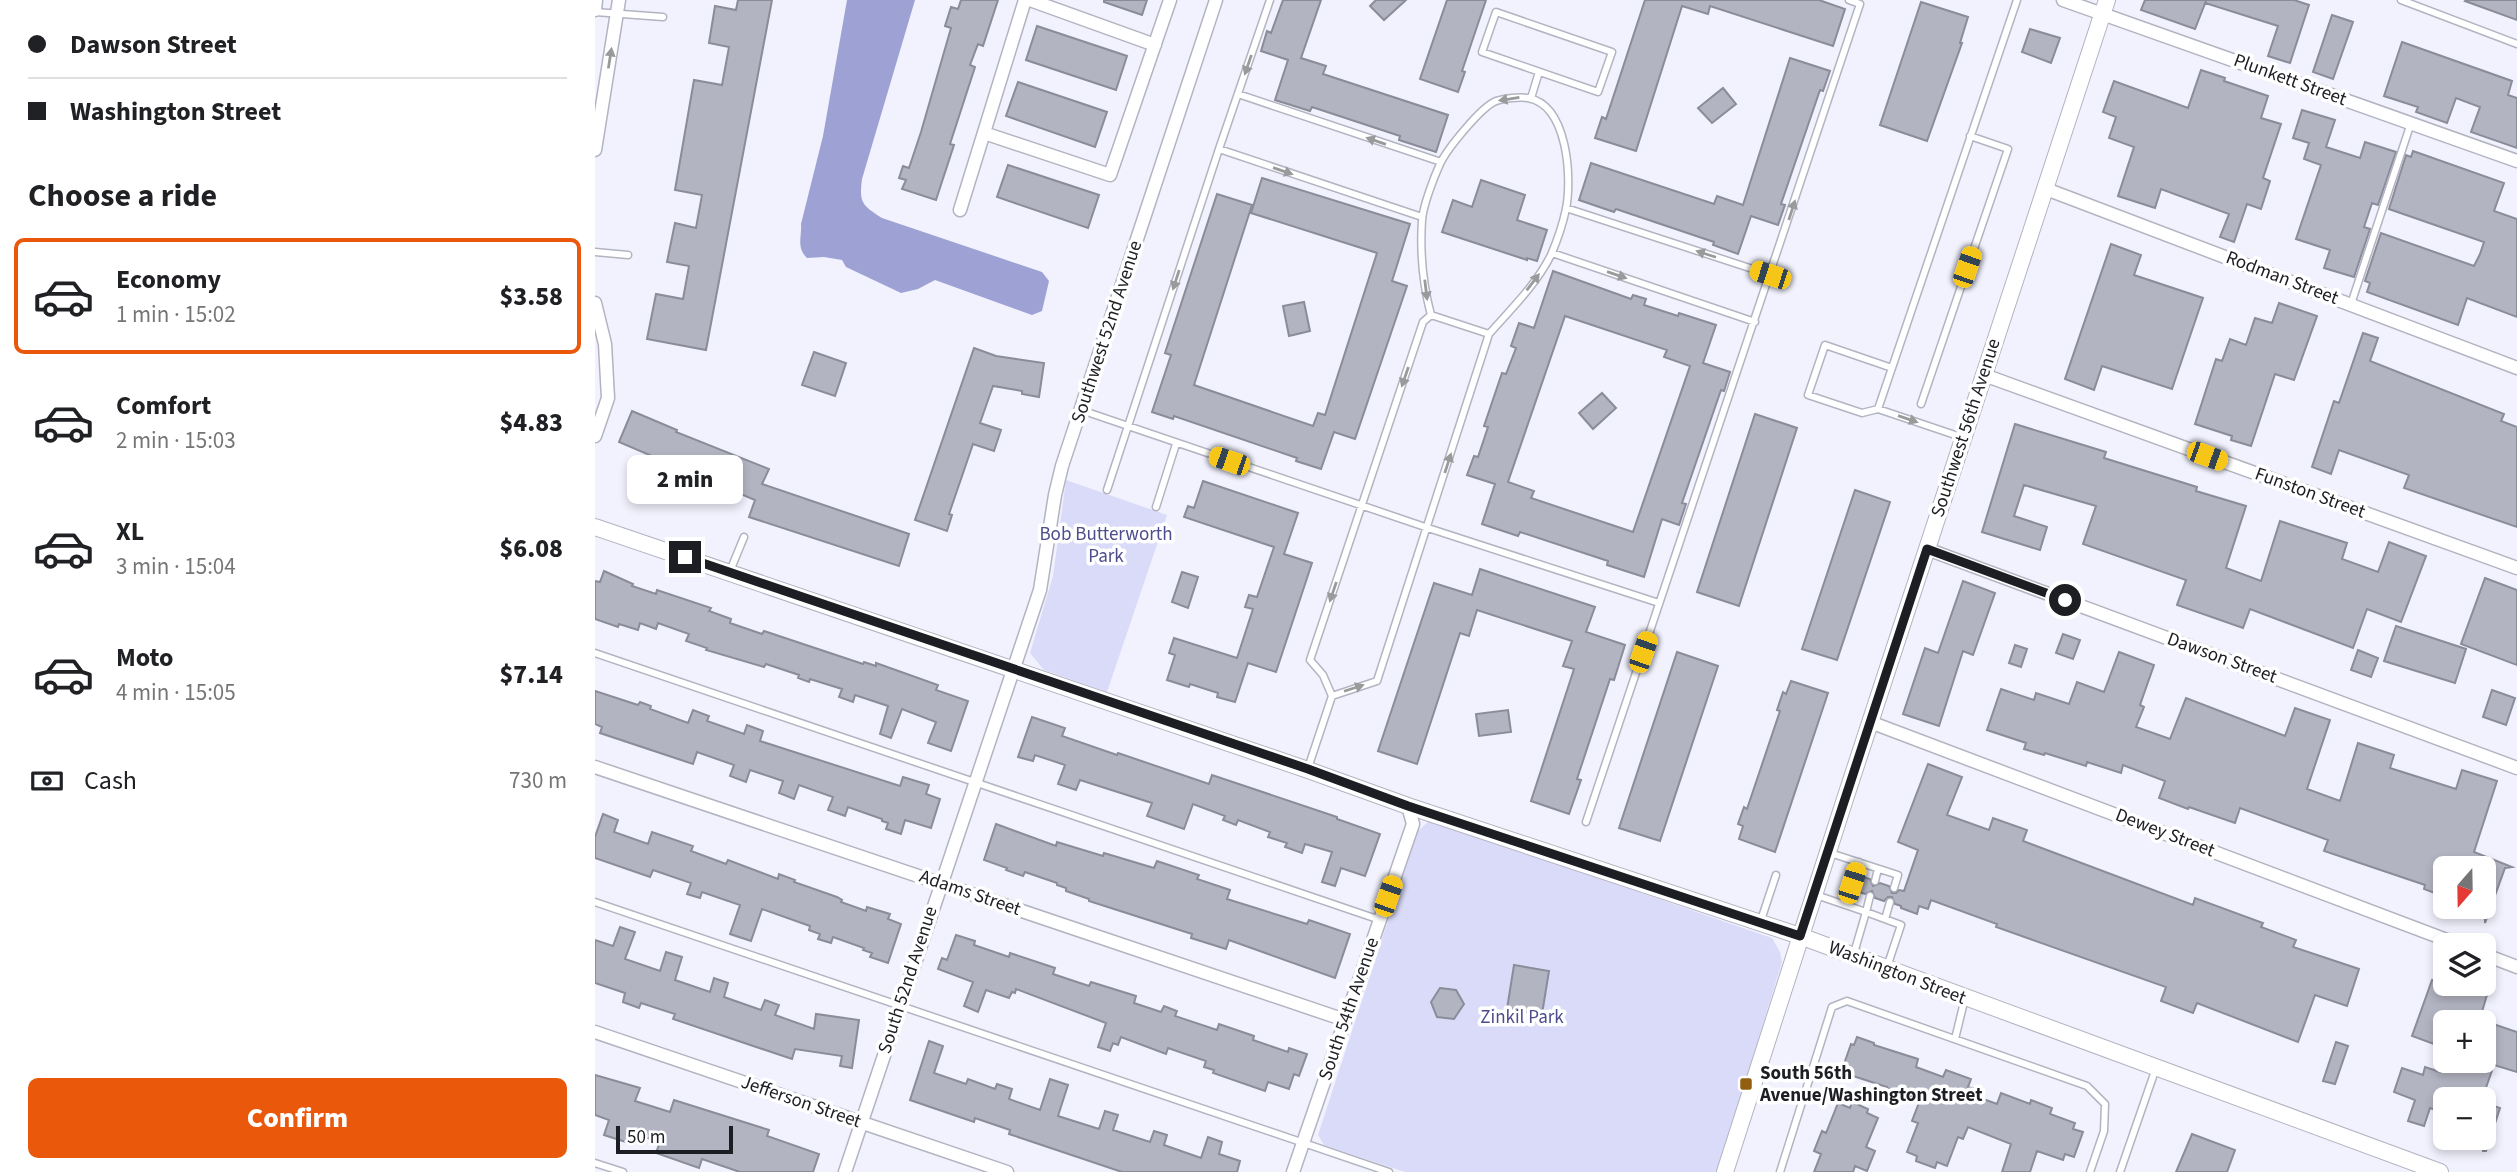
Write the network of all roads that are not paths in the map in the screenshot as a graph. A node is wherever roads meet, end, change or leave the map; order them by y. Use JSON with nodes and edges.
{"nodes":[{"id":1,"x":596,"y":0,"type":"edge"},
{"id":2,"x":619,"y":0,"type":"edge"},
{"id":3,"x":1027,"y":0,"type":"edge"},
{"id":4,"x":1170,"y":0,"type":"edge"},
{"id":5,"x":1216,"y":0,"type":"edge"},
{"id":6,"x":1270,"y":0,"type":"edge"},
{"id":7,"x":1849,"y":0,"type":"edge"},
{"id":8,"x":2017,"y":0,"type":"edge"},
{"id":9,"x":2063,"y":0,"type":"edge"},
{"id":10,"x":2401,"y":0,"type":"edge"},
{"id":11,"x":2105,"y":7,"type":"edge"},
{"id":12,"x":595,"y":11,"type":"edge"},
{"id":13,"x":616,"y":14,"type":"junction"},
{"id":14,"x":663,"y":17,"type":"dead end"},
{"id":15,"x":2517,"y":44,"type":"edge"},
{"id":16,"x":1155,"y":45,"type":"junction"},
{"id":17,"x":1539,"y":72,"type":"junction"},
{"id":18,"x":1238,"y":94,"type":"junction"},
{"id":19,"x":1531,"y":98,"type":"junction"},
{"id":20,"x":2411,"y":123,"type":"junction"},
{"id":21,"x":984,"y":133,"type":"junction"},
{"id":22,"x":1970,"y":136,"type":"junction"},
{"id":23,"x":1219,"y":149,"type":"junction"},
{"id":24,"x":595,"y":150,"type":"edge"},
{"id":25,"x":2517,"y":161,"type":"edge"},
{"id":26,"x":1441,"y":162,"type":"junction"},
{"id":27,"x":2046,"y":188,"type":"junction"},
{"id":28,"x":1566,"y":208,"type":"junction"},
{"id":29,"x":960,"y":210,"type":"dead end"},
{"id":30,"x":1422,"y":217,"type":"junction"},
{"id":31,"x":595,"y":252,"type":"edge"},
{"id":32,"x":1552,"y":253,"type":"junction"},
{"id":33,"x":628,"y":255,"type":"dead end"},
{"id":34,"x":1770,"y":275,"type":"junction"},
{"id":35,"x":595,"y":303,"type":"edge"},
{"id":36,"x":2351,"y":304,"type":"junction"},
{"id":37,"x":1431,"y":315,"type":"junction"},
{"id":38,"x":1755,"y":322,"type":"junction"},
{"id":39,"x":1489,"y":334,"type":"junction"},
{"id":40,"x":1892,"y":368,"type":"junction"},
{"id":41,"x":2517,"y":368,"type":"edge"},
{"id":42,"x":1984,"y":375,"type":"junction"},
{"id":43,"x":1920,"y":404,"type":"dead end"},
{"id":44,"x":1878,"y":409,"type":"junction"},
{"id":45,"x":1081,"y":410,"type":"junction"},
{"id":46,"x":1128,"y":428,"type":"junction"},
{"id":47,"x":595,"y":436,"type":"edge"},
{"id":48,"x":1963,"y":438,"type":"junction"},
{"id":49,"x":1176,"y":444,"type":"junction"},
{"id":50,"x":1107,"y":490,"type":"dead end"},
{"id":51,"x":1362,"y":506,"type":"junction"},
{"id":52,"x":1156,"y":507,"type":"dead end"},
{"id":53,"x":595,"y":527,"type":"edge"},
{"id":54,"x":1428,"y":528,"type":"junction"},
{"id":55,"x":744,"y":537,"type":"dead end"},
{"id":56,"x":1927,"y":549,"type":"junction"},
{"id":57,"x":2517,"y":568,"type":"edge"},
{"id":58,"x":730,"y":572,"type":"junction"},
{"id":59,"x":1659,"y":603,"type":"junction"},
{"id":60,"x":595,"y":653,"type":"edge"},
{"id":61,"x":1015,"y":669,"type":"junction"},
{"id":62,"x":1332,"y":696,"type":"junction"},
{"id":63,"x":1870,"y":722,"type":"junction"},
{"id":64,"x":595,"y":767,"type":"edge"},
{"id":65,"x":2517,"y":768,"type":"edge"},
{"id":66,"x":1308,"y":769,"type":"junction"},
{"id":67,"x":975,"y":782,"type":"junction"},
{"id":68,"x":1408,"y":806,"type":"junction"},
{"id":69,"x":1586,"y":822,"type":"dead end"},
{"id":70,"x":1829,"y":852,"type":"junction"},
{"id":71,"x":1859,"y":862,"type":"junction"},
{"id":72,"x":1878,"y":869,"type":"junction"},
{"id":73,"x":1776,"y":875,"type":"dead end"},
{"id":74,"x":1875,"y":881,"type":"dead end"},
{"id":75,"x":940,"y":883,"type":"junction"},
{"id":76,"x":1894,"y":888,"type":"dead end"},
{"id":77,"x":1814,"y":894,"type":"junction"},
{"id":78,"x":1870,"y":896,"type":"dead end"},
{"id":79,"x":595,"y":902,"type":"edge"},
{"id":80,"x":1890,"y":902,"type":"dead end"},
{"id":81,"x":1845,"y":905,"type":"junction"},
{"id":82,"x":1866,"y":912,"type":"junction"},
{"id":83,"x":1885,"y":919,"type":"junction"},
{"id":84,"x":1380,"y":920,"type":"junction"},
{"id":85,"x":1760,"y":922,"type":"junction"},
{"id":86,"x":2433,"y":935,"type":"edge"},
{"id":87,"x":1800,"y":936,"type":"junction"},
{"id":88,"x":1853,"y":956,"type":"junction"},
{"id":89,"x":2496,"y":959,"type":"edge"},
{"id":90,"x":2517,"y":967,"type":"edge"},
{"id":91,"x":1886,"y":969,"type":"junction"},
{"id":92,"x":1965,"y":998,"type":"junction"},
{"id":93,"x":900,"y":1005,"type":"junction"},
{"id":94,"x":1345,"y":1020,"type":"junction"},
{"id":95,"x":595,"y":1032,"type":"edge"},
{"id":96,"x":1955,"y":1039,"type":"junction"},
{"id":97,"x":2156,"y":1068,"type":"junction"},
{"id":98,"x":861,"y":1123,"type":"junction"},
{"id":99,"x":1304,"y":1143,"type":"junction"},
{"id":100,"x":595,"y":1163,"type":"edge"},
{"id":101,"x":623,"y":1172,"type":"edge"},
{"id":102,"x":845,"y":1172,"type":"edge"},
{"id":103,"x":1007,"y":1172,"type":"edge"},
{"id":104,"x":1293,"y":1172,"type":"edge"},
{"id":105,"x":1389,"y":1172,"type":"edge"},
{"id":106,"x":1725,"y":1172,"type":"edge"},
{"id":107,"x":1780,"y":1172,"type":"edge"},
{"id":108,"x":2089,"y":1172,"type":"edge"},
{"id":109,"x":2120,"y":1172,"type":"edge"},
{"id":110,"x":2439,"y":1172,"type":"edge"}],
"edges":[{"from":1,"to":12,"type":"street"},
{"from":2,"to":13,"type":"street"},
{"from":3,"to":16,"type":"street"},
{"from":3,"to":21,"type":"street"},
{"from":4,"to":16,"type":"street"},
{"from":5,"to":45,"type":"street","name":"Southwest 52nd Avenue"},
{"from":6,"to":18,"type":"lane","one_way":true},
{"from":34,"to":7,"type":"lane","one_way":true},
{"from":8,"to":22,"type":"lane"},
{"from":9,"to":11,"type":"street","name":"Plunkett Street"},
{"from":10,"to":15,"type":"lane"},
{"from":11,"to":20,"type":"street","name":"Plunkett Street"},
{"from":11,"to":27,"type":"street","name":"Southwest 56th Avenue"},
{"from":12,"to":13,"type":"lane"},
{"from":13,"to":14,"type":"lane"},
{"from":24,"to":13,"type":"street","one_way":true},
{"from":16,"to":21,"type":"street"},
{"from":17,"to":17,"type":"lane"},
{"from":17,"to":19,"type":"lane"},
{"from":18,"to":23,"type":"lane"},
{"from":26,"to":18,"type":"lane","one_way":true},
{"from":19,"to":26,"type":"lane","one_way":true},
{"from":19,"to":28,"type":"lane"},
{"from":20,"to":25,"type":"street","name":"Plunkett Street"},
{"from":20,"to":36,"type":"lane"},
{"from":21,"to":29,"type":"street"},
{"from":22,"to":40,"type":"lane"},
{"from":22,"to":43,"type":"lane"},
{"from":23,"to":30,"type":"lane","one_way":true},
{"from":23,"to":46,"type":"lane","one_way":true},
{"from":26,"to":30,"type":"lane"},
{"from":27,"to":36,"type":"street","name":"Rodman Street"},
{"from":27,"to":42,"type":"street","name":"Southwest 56th Avenue"},
{"from":28,"to":32,"type":"lane"},
{"from":34,"to":28,"type":"lane","one_way":true},
{"from":30,"to":37,"type":"lane","one_way":true},
{"from":31,"to":33,"type":"lane"},
{"from":32,"to":38,"type":"lane","one_way":true},
{"from":39,"to":32,"type":"lane","one_way":true},
{"from":34,"to":38,"type":"lane"},
{"from":35,"to":47,"type":"street"},
{"from":36,"to":41,"type":"street","name":"Rodman Street"},
{"from":37,"to":39,"type":"lane"},
{"from":37,"to":51,"type":"lane","one_way":true},
{"from":38,"to":59,"type":"lane"},
{"from":54,"to":39,"type":"lane","one_way":true},
{"from":40,"to":44,"type":"lane"},
{"from":40,"to":44,"type":"lane"},
{"from":42,"to":48,"type":"street","name":"Southwest 56th Avenue"},
{"from":42,"to":57,"type":"street","name":"Funston Street"},
{"from":44,"to":48,"type":"lane","one_way":true},
{"from":45,"to":46,"type":"lane"},
{"from":45,"to":61,"type":"street","name":"Southwest 52nd Avenue"},
{"from":46,"to":49,"type":"lane"},
{"from":46,"to":50,"type":"lane"},
{"from":48,"to":56,"type":"street","name":"Southwest 56th Avenue"},
{"from":49,"to":51,"type":"lane"},
{"from":49,"to":52,"type":"lane"},
{"from":51,"to":54,"type":"lane"},
{"from":51,"to":62,"type":"lane","one_way":true},
{"from":53,"to":58,"type":"street","name":"Washington Street"},
{"from":54,"to":59,"type":"lane"},
{"from":62,"to":54,"type":"lane","one_way":true},
{"from":55,"to":58,"type":"lane"},
{"from":56,"to":63,"type":"street","name":"Southwest 56th Avenue"},
{"from":56,"to":65,"type":"street","name":"Dawson Street"},
{"from":58,"to":61,"type":"street","name":"Washington Street"},
{"from":59,"to":69,"type":"lane"},
{"from":60,"to":67,"type":"lane"},
{"from":61,"to":66,"type":"street","name":"Washington Street"},
{"from":61,"to":67,"type":"street","name":"South 52nd Avenue"},
{"from":62,"to":66,"type":"lane"},
{"from":63,"to":70,"type":"street","name":"Southwest 56th Avenue"},
{"from":63,"to":86,"type":"street","name":"Dewey Street"},
{"from":64,"to":75,"type":"street","name":"Adams Street"},
{"from":66,"to":68,"type":"street","name":"Washington Street"},
{"from":67,"to":75,"type":"street","name":"South 52nd Avenue"},
{"from":67,"to":84,"type":"lane"},
{"from":68,"to":84,"type":"street","name":"South 54th Avenue"},
{"from":68,"to":85,"type":"street","name":"Washington Street"},
{"from":70,"to":71,"type":"lane"},
{"from":70,"to":77,"type":"street","name":"Southwest 56th Avenue"},
{"from":71,"to":72,"type":"lane"},
{"from":71,"to":81,"type":"lane"},
{"from":72,"to":74,"type":"lane"},
{"from":72,"to":76,"type":"lane"},
{"from":73,"to":85,"type":"lane"},
{"from":75,"to":93,"type":"street","name":"South 52nd Avenue"},
{"from":75,"to":94,"type":"street","name":"Adams Street"},
{"from":77,"to":81,"type":"lane"},
{"from":77,"to":87,"type":"street","name":"Southwest 56th Avenue"},
{"from":78,"to":82,"type":"lane"},
{"from":79,"to":93,"type":"lane"},
{"from":80,"to":83,"type":"lane"},
{"from":81,"to":82,"type":"lane"},
{"from":82,"to":83,"type":"lane"},
{"from":82,"to":88,"type":"lane"},
{"from":83,"to":91,"type":"lane"},
{"from":84,"to":94,"type":"street","name":"South 54th Avenue"},
{"from":85,"to":87,"type":"street","name":"Washington Street"},
{"from":87,"to":88,"type":"street","name":"Washington Street"},
{"from":87,"to":106,"type":"street","name":"Southwest 56th Avenue"},
{"from":88,"to":91,"type":"street","name":"Washington Street"},
{"from":89,"to":90,"type":"street"},
{"from":91,"to":92,"type":"street","name":"Washington Street"},
{"from":92,"to":96,"type":"lane"},
{"from":92,"to":97,"type":"street","name":"Washington Street"},
{"from":93,"to":98,"type":"street","name":"South 52nd Avenue"},
{"from":93,"to":99,"type":"lane"},
{"from":94,"to":99,"type":"street","name":"South 54th Avenue"},
{"from":95,"to":98,"type":"street","name":"Jefferson Street"},
{"from":96,"to":107,"type":"lane"},
{"from":96,"to":108,"type":"lane"},
{"from":97,"to":109,"type":"lane"},
{"from":97,"to":110,"type":"street","name":"Washington Street"},
{"from":98,"to":102,"type":"street","name":"South 52nd Avenue"},
{"from":98,"to":103,"type":"street","name":"Jefferson Street"},
{"from":99,"to":104,"type":"street","name":"South 54th Avenue"},
{"from":99,"to":105,"type":"lane"},
{"from":100,"to":101,"type":"lane"}]}
